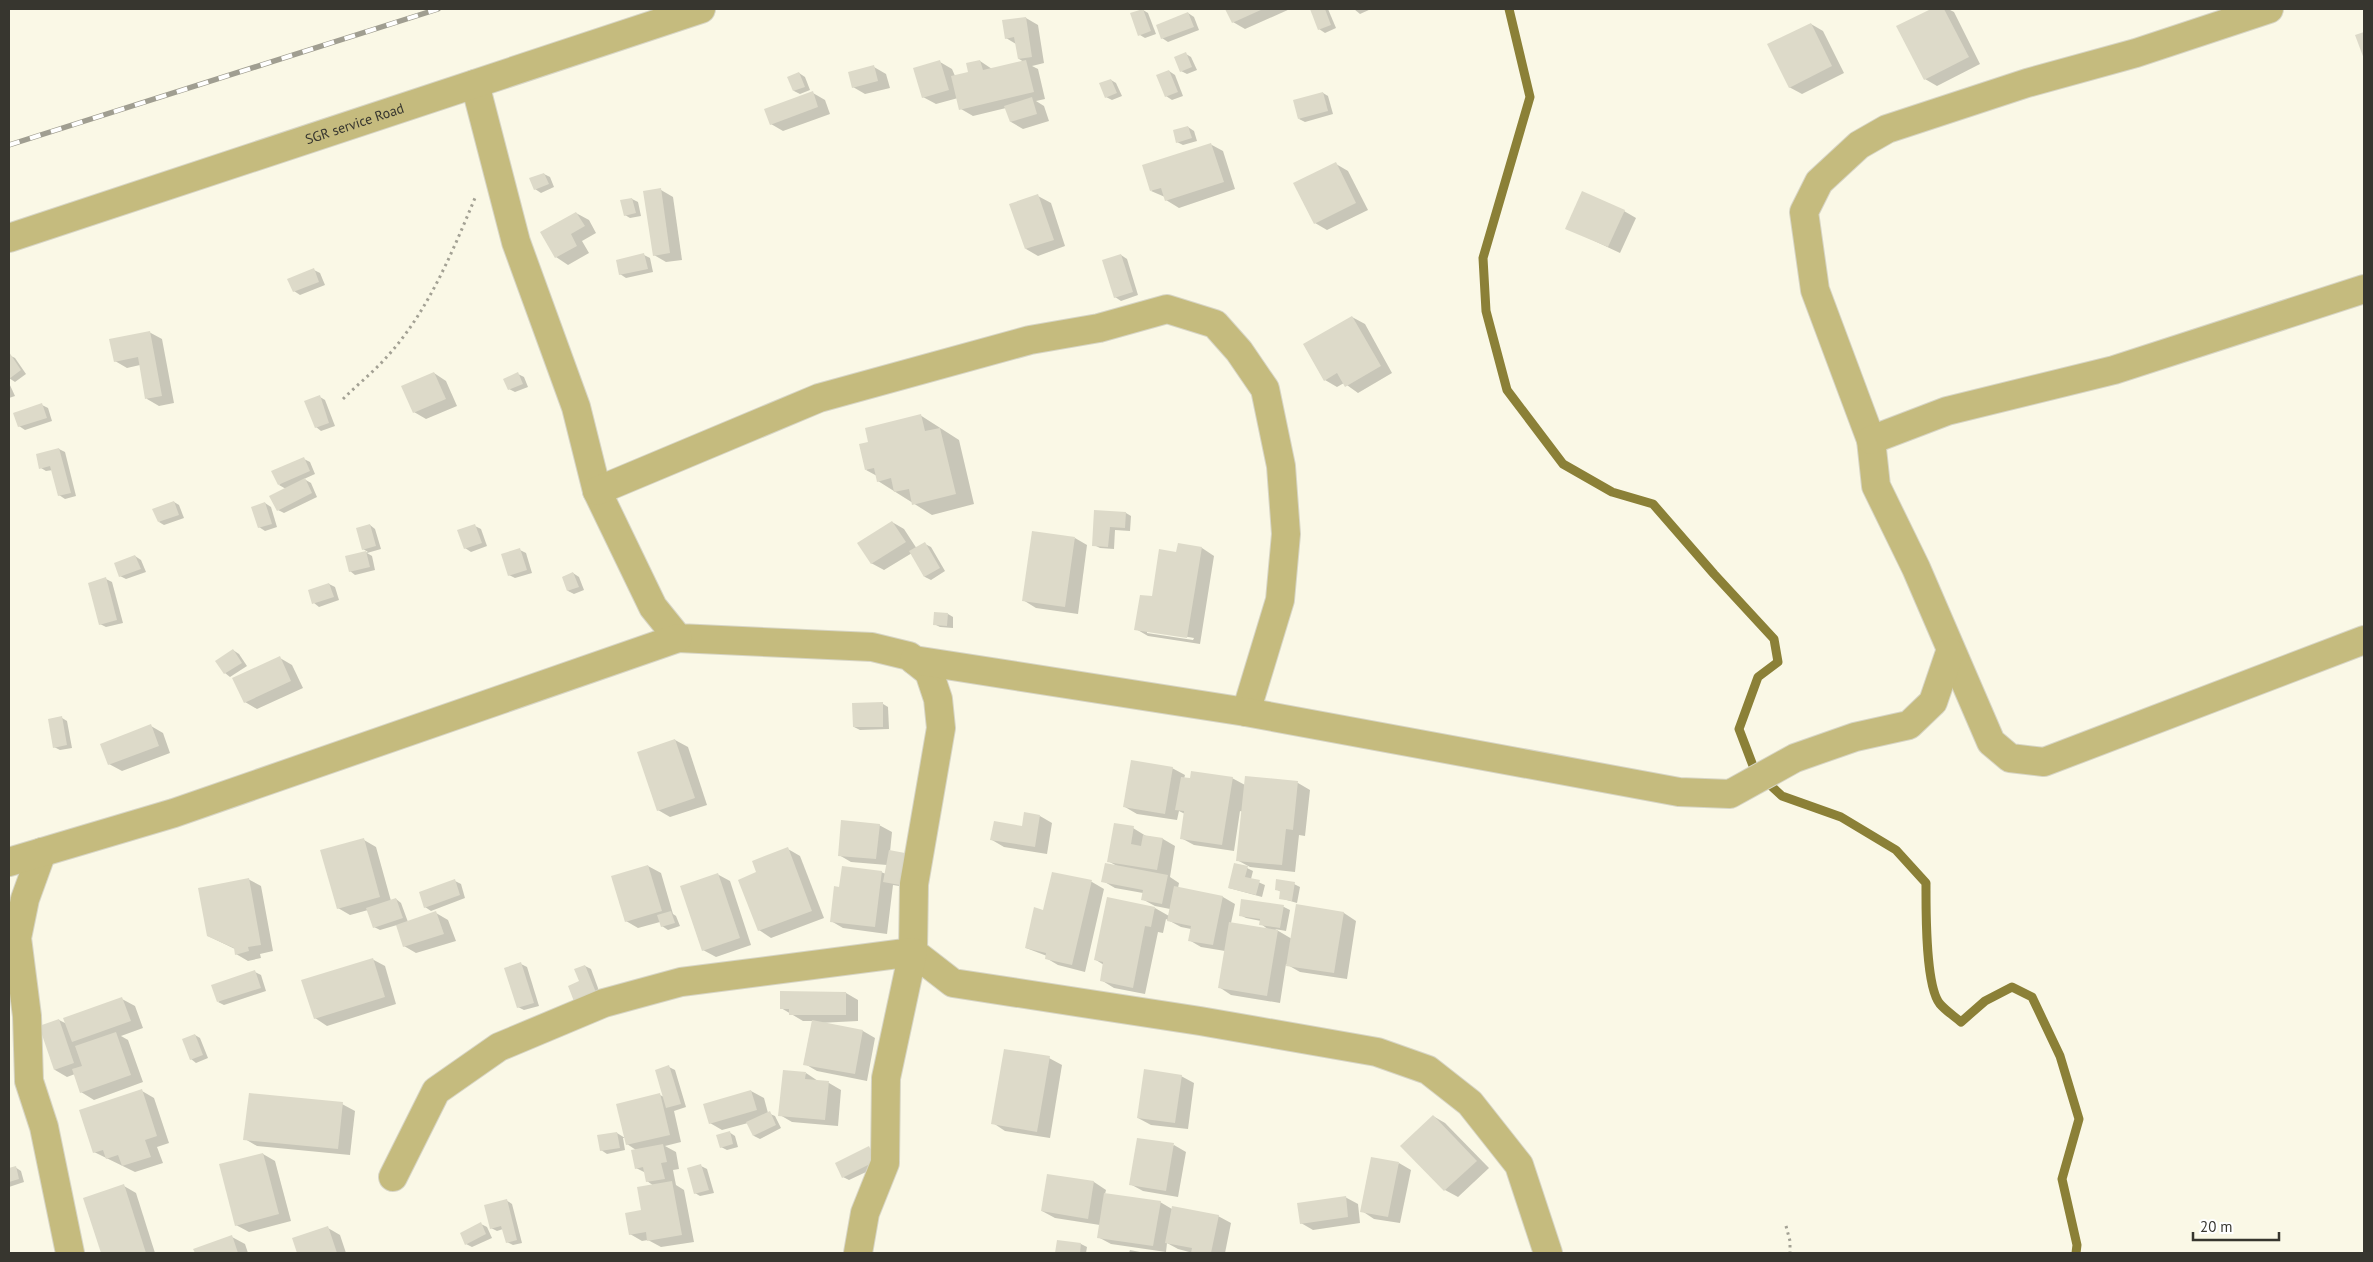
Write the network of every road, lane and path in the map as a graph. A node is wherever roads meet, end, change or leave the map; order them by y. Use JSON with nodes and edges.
{"nodes":[{"id":1,"x":701,"y":9,"type":"edge"},
{"id":2,"x":2269,"y":9,"type":"edge"},
{"id":3,"x":475,"y":84,"type":"junction"},
{"id":4,"x":477,"y":192,"type":"dead end"},
{"id":5,"x":9,"y":238,"type":"edge"},
{"id":6,"x":2364,"y":289,"type":"edge"},
{"id":7,"x":343,"y":399,"type":"dead end"},
{"id":8,"x":1871,"y":440,"type":"junction"},
{"id":9,"x":596,"y":491,"type":"junction"},
{"id":10,"x":678,"y":638,"type":"junction"},
{"id":11,"x":2364,"y":640,"type":"edge"},
{"id":12,"x":1950,"y":652,"type":"junction"},
{"id":13,"x":914,"y":660,"type":"junction"},
{"id":14,"x":1246,"y":712,"type":"junction"},
{"id":15,"x":42,"y":852,"type":"junction"},
{"id":16,"x":9,"y":862,"type":"edge"},
{"id":17,"x":913,"y":952,"type":"junction"},
{"id":18,"x":393,"y":1177,"type":"dead end"},
{"id":19,"x":1786,"y":1226,"type":"dead end"},
{"id":20,"x":70,"y":1253,"type":"edge"},
{"id":21,"x":858,"y":1253,"type":"edge"},
{"id":22,"x":1548,"y":1253,"type":"edge"},
{"id":23,"x":1790,"y":1253,"type":"edge"}],
"edges":[{"from":1,"to":3,"type":"street","name":"SGR service Road"},
{"from":2,"to":8,"type":"street"},
{"from":3,"to":5,"type":"street","name":"SGR service Road"},
{"from":3,"to":9,"type":"street"},
{"from":4,"to":7,"type":"path"},
{"from":6,"to":8,"type":"street"},
{"from":8,"to":12,"type":"street"},
{"from":9,"to":10,"type":"street"},
{"from":9,"to":14,"type":"street"},
{"from":10,"to":13,"type":"street"},
{"from":10,"to":15,"type":"street"},
{"from":11,"to":12,"type":"street"},
{"from":12,"to":14,"type":"street"},
{"from":13,"to":14,"type":"street"},
{"from":13,"to":17,"type":"street"},
{"from":15,"to":16,"type":"street"},
{"from":15,"to":20,"type":"street"},
{"from":17,"to":18,"type":"street"},
{"from":17,"to":21,"type":"street"},
{"from":17,"to":22,"type":"street"},
{"from":19,"to":23,"type":"path"}]}
